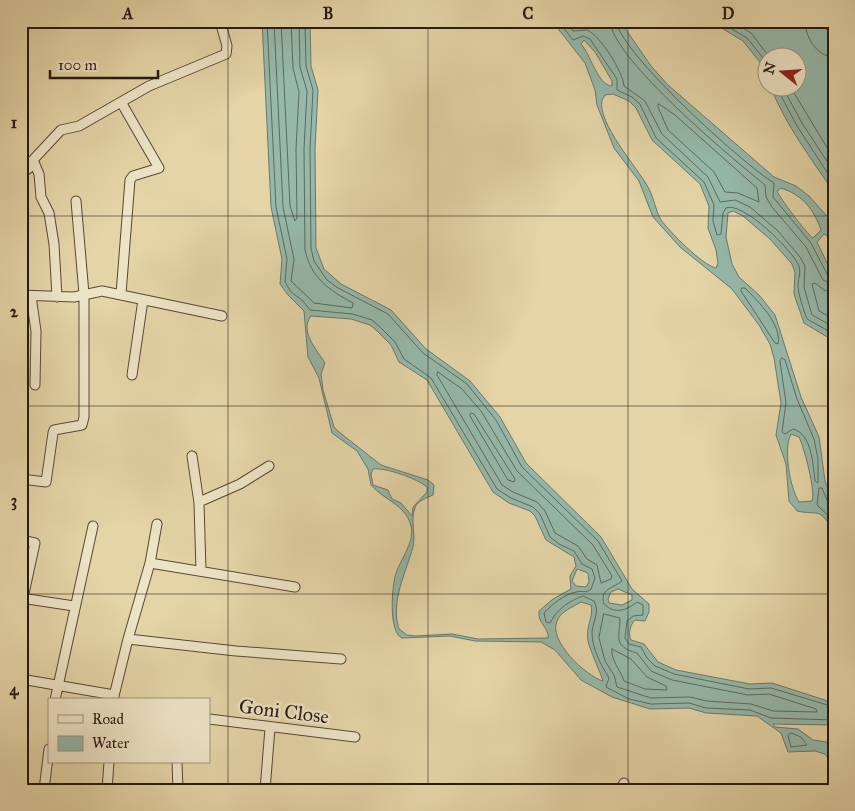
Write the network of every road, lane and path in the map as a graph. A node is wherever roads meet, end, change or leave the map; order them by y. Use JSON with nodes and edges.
{"nodes":[{"id":1,"x":220,"y":21,"type":"edge"},
{"id":2,"x":121,"y":102,"type":"junction"},
{"id":3,"x":33,"y":160,"type":"junction"},
{"id":4,"x":21,"y":174,"type":"edge"},
{"id":5,"x":76,"y":201,"type":"dead end"},
{"id":6,"x":84,"y":294,"type":"junction"},
{"id":7,"x":121,"y":294,"type":"junction"},
{"id":8,"x":21,"y":295,"type":"edge"},
{"id":9,"x":31,"y":296,"type":"junction"},
{"id":10,"x":57,"y":297,"type":"junction"},
{"id":11,"x":143,"y":300,"type":"junction"},
{"id":12,"x":222,"y":316,"type":"dead end"},
{"id":13,"x":132,"y":375,"type":"dead end"},
{"id":14,"x":36,"y":385,"type":"dead end"},
{"id":15,"x":192,"y":456,"type":"dead end"},
{"id":16,"x":269,"y":466,"type":"dead end"},
{"id":17,"x":21,"y":479,"type":"edge"},
{"id":18,"x":199,"y":502,"type":"junction"},
{"id":19,"x":157,"y":524,"type":"dead end"},
{"id":20,"x":93,"y":526,"type":"dead end"},
{"id":21,"x":21,"y":540,"type":"edge"},
{"id":22,"x":150,"y":562,"type":"junction"},
{"id":23,"x":201,"y":571,"type":"junction"},
{"id":24,"x":295,"y":587,"type":"dead end"},
{"id":25,"x":22,"y":598,"type":"edge"},
{"id":26,"x":74,"y":606,"type":"junction"},
{"id":27,"x":128,"y":639,"type":"junction"},
{"id":28,"x":341,"y":659,"type":"dead end"},
{"id":29,"x":21,"y":679,"type":"edge"},
{"id":30,"x":57,"y":684,"type":"junction"},
{"id":31,"x":114,"y":697,"type":"edge"},
{"id":32,"x":55,"y":698,"type":"edge"},
{"id":33,"x":210,"y":719,"type":"edge"},
{"id":34,"x":270,"y":728,"type":"junction"},
{"id":35,"x":355,"y":737,"type":"dead end"},
{"id":36,"x":48,"y":757,"type":"edge"},
{"id":37,"x":109,"y":764,"type":"edge"},
{"id":38,"x":177,"y":764,"type":"edge"},
{"id":39,"x":44,"y":790,"type":"edge"},
{"id":40,"x":107,"y":790,"type":"edge"},
{"id":41,"x":178,"y":790,"type":"edge"},
{"id":42,"x":265,"y":790,"type":"edge"}],
"edges":[{"from":1,"to":2,"type":"street"},
{"from":2,"to":3,"type":"street"},
{"from":2,"to":7,"type":"street"},
{"from":3,"to":4,"type":"street"},
{"from":3,"to":10,"type":"street"},
{"from":5,"to":6,"type":"street"},
{"from":6,"to":7,"type":"street"},
{"from":6,"to":10,"type":"street"},
{"from":6,"to":17,"type":"street"},
{"from":7,"to":11,"type":"street"},
{"from":8,"to":9,"type":"street"},
{"from":9,"to":10,"type":"street"},
{"from":9,"to":14,"type":"street"},
{"from":11,"to":12,"type":"street"},
{"from":11,"to":13,"type":"street"},
{"from":15,"to":18,"type":"street"},
{"from":16,"to":18,"type":"street"},
{"from":18,"to":23,"type":"street"},
{"from":19,"to":22,"type":"street"},
{"from":20,"to":26,"type":"street"},
{"from":21,"to":25,"type":"street"},
{"from":22,"to":23,"type":"street"},
{"from":22,"to":27,"type":"street"},
{"from":23,"to":24,"type":"street"},
{"from":25,"to":26,"type":"street"},
{"from":26,"to":30,"type":"street"},
{"from":27,"to":28,"type":"street"},
{"from":27,"to":31,"type":"street"},
{"from":29,"to":30,"type":"street"},
{"from":30,"to":31,"type":"street"},
{"from":30,"to":32,"type":"street"},
{"from":33,"to":34,"type":"street","name":"Goni Close"},
{"from":34,"to":35,"type":"street","name":"Goni Close"},
{"from":34,"to":42,"type":"street"},
{"from":36,"to":39,"type":"street"},
{"from":37,"to":40,"type":"street"},
{"from":38,"to":41,"type":"street"}]}
